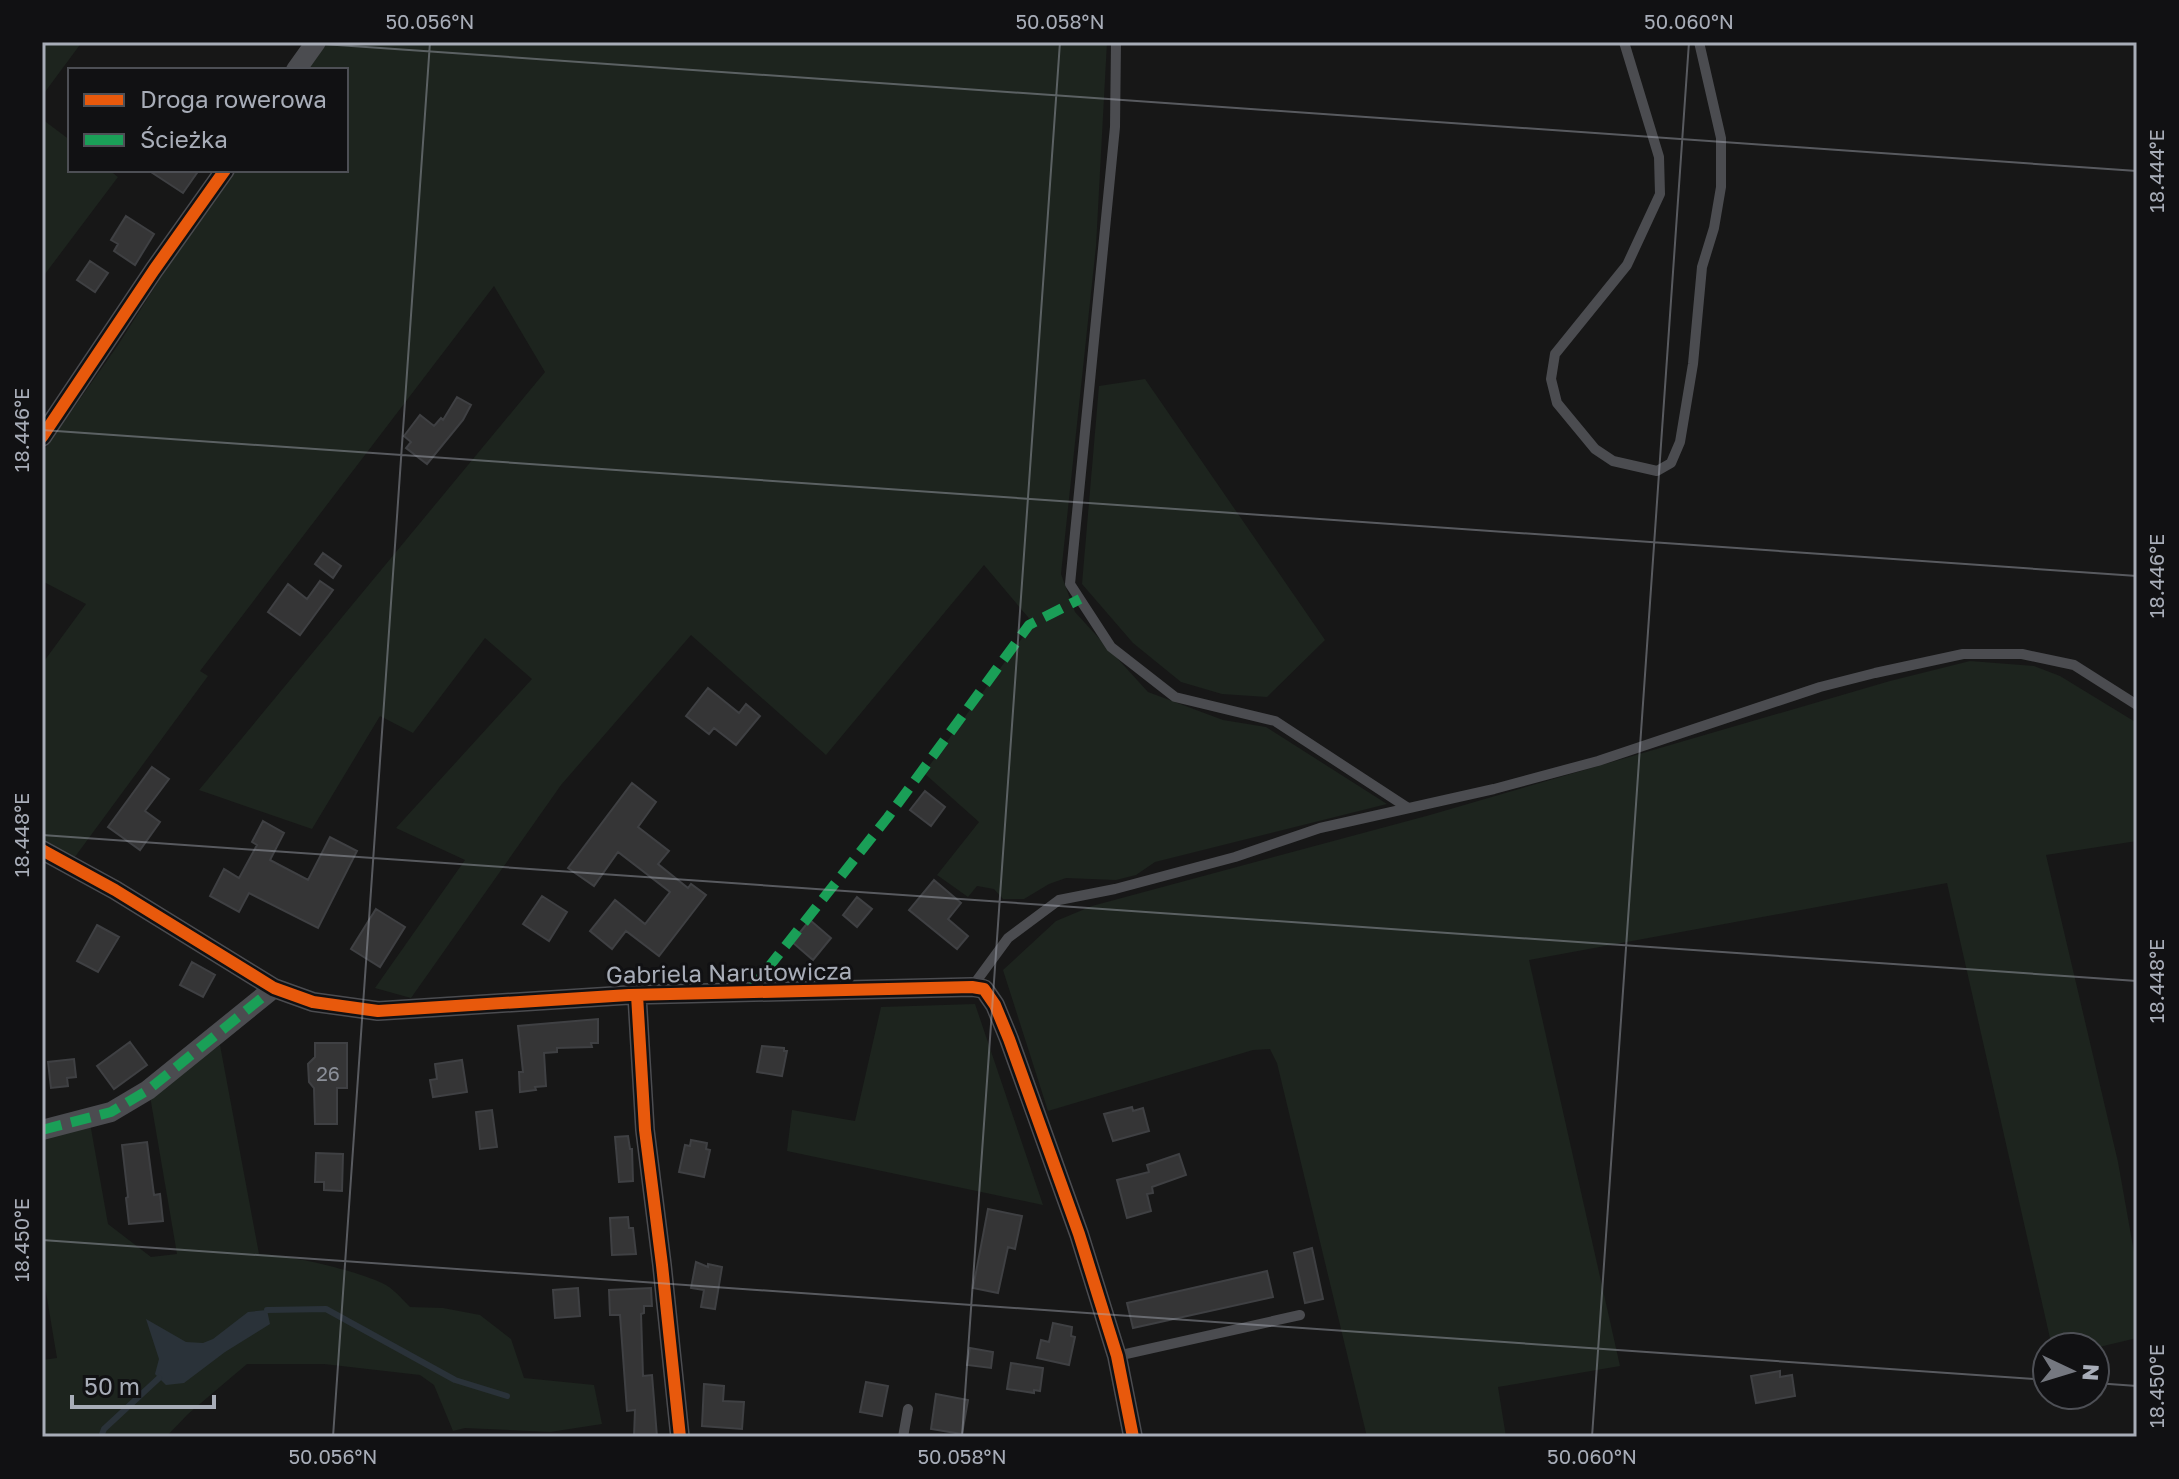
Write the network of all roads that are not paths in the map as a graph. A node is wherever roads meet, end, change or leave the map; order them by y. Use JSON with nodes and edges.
{"nodes":[{"id":1,"x":316,"y":42,"type":"edge"},
{"id":2,"x":1116,"y":42,"type":"edge"},
{"id":3,"x":1624,"y":42,"type":"edge"},
{"id":4,"x":1699,"y":42,"type":"edge"},
{"id":5,"x":297,"y":68,"type":"edge"},
{"id":6,"x":224,"y":172,"type":"edge"},
{"id":7,"x":42,"y":437,"type":"edge"},
{"id":8,"x":2137,"y":705,"type":"edge"},
{"id":9,"x":1408,"y":808,"type":"junction"},
{"id":10,"x":42,"y":850,"type":"edge"},
{"id":11,"x":972,"y":987,"type":"junction"},
{"id":12,"x":274,"y":988,"type":"junction"},
{"id":13,"x":637,"y":995,"type":"junction"},
{"id":14,"x":42,"y":1130,"type":"edge"},
{"id":15,"x":1300,"y":1315,"type":"dead end"},
{"id":16,"x":1117,"y":1356,"type":"junction"},
{"id":17,"x":908,"y":1409,"type":"dead end"},
{"id":18,"x":680,"y":1437,"type":"edge"},
{"id":19,"x":903,"y":1437,"type":"edge"},
{"id":20,"x":1133,"y":1437,"type":"edge"}],
"edges":[{"from":1,"to":5,"type":"street"},
{"from":2,"to":9,"type":"lane"},
{"from":3,"to":4,"type":"lane"},
{"from":6,"to":7,"type":"street"},
{"from":8,"to":9,"type":"lane"},
{"from":9,"to":11,"type":"lane"},
{"from":10,"to":12,"type":"street","name":"Gabriela Narutowicza"},
{"from":11,"to":13,"type":"street","name":"Gabriela Narutowicza"},
{"from":11,"to":16,"type":"street"},
{"from":12,"to":13,"type":"street","name":"Gabriela Narutowicza"},
{"from":12,"to":14,"type":"street"},
{"from":13,"to":18,"type":"street"},
{"from":15,"to":16,"type":"lane"},
{"from":16,"to":20,"type":"street"},
{"from":17,"to":19,"type":"lane"}]}
